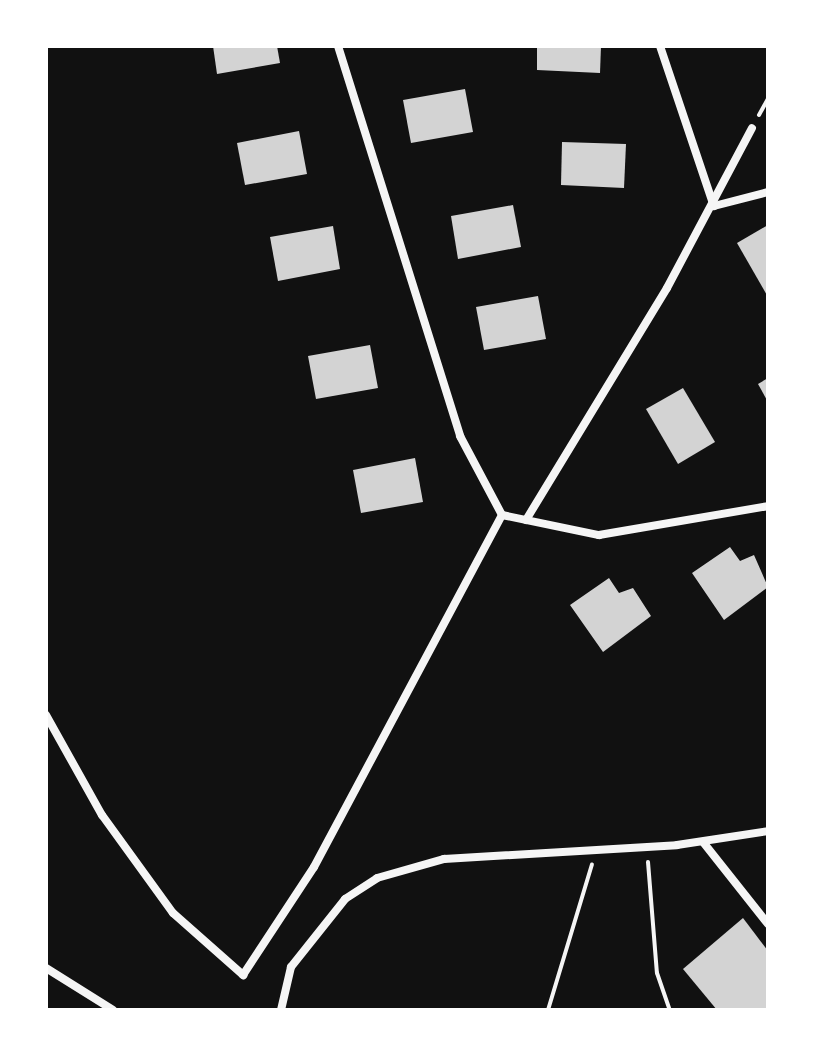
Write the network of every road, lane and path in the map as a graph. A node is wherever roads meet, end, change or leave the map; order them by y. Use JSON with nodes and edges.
{"nodes":[{"id":1,"x":338,"y":46,"type":"edge"},
{"id":2,"x":660,"y":46,"type":"edge"},
{"id":3,"x":752,"y":128,"type":"dead end"},
{"id":4,"x":768,"y":192,"type":"edge"},
{"id":5,"x":714,"y":206,"type":"junction"},
{"id":6,"x":768,"y":506,"type":"edge"},
{"id":7,"x":502,"y":515,"type":"junction"},
{"id":8,"x":526,"y":520,"type":"junction"},
{"id":9,"x":46,"y":715,"type":"edge"},
{"id":10,"x":768,"y":831,"type":"edge"},
{"id":11,"x":703,"y":842,"type":"junction"},
{"id":12,"x":647,"y":847,"type":"junction"},
{"id":13,"x":597,"y":851,"type":"junction"},
{"id":14,"x":768,"y":924,"type":"edge"},
{"id":15,"x":46,"y":968,"type":"edge"},
{"id":16,"x":113,"y":1010,"type":"edge"},
{"id":17,"x":281,"y":1010,"type":"edge"},
{"id":18,"x":548,"y":1010,"type":"edge"},
{"id":19,"x":670,"y":1010,"type":"edge"}],
"edges":[{"from":1,"to":7,"type":"street"},
{"from":2,"to":5,"type":"street"},
{"from":3,"to":5,"type":"street"},
{"from":4,"to":5,"type":"street"},
{"from":5,"to":8,"type":"street"},
{"from":6,"to":8,"type":"street"},
{"from":7,"to":8,"type":"street"},
{"from":7,"to":9,"type":"street"},
{"from":10,"to":11,"type":"street"},
{"from":11,"to":12,"type":"street"},
{"from":11,"to":14,"type":"street"},
{"from":12,"to":13,"type":"street"},
{"from":12,"to":19,"type":"path"},
{"from":13,"to":17,"type":"street"},
{"from":13,"to":18,"type":"path"},
{"from":15,"to":16,"type":"street"}]}
